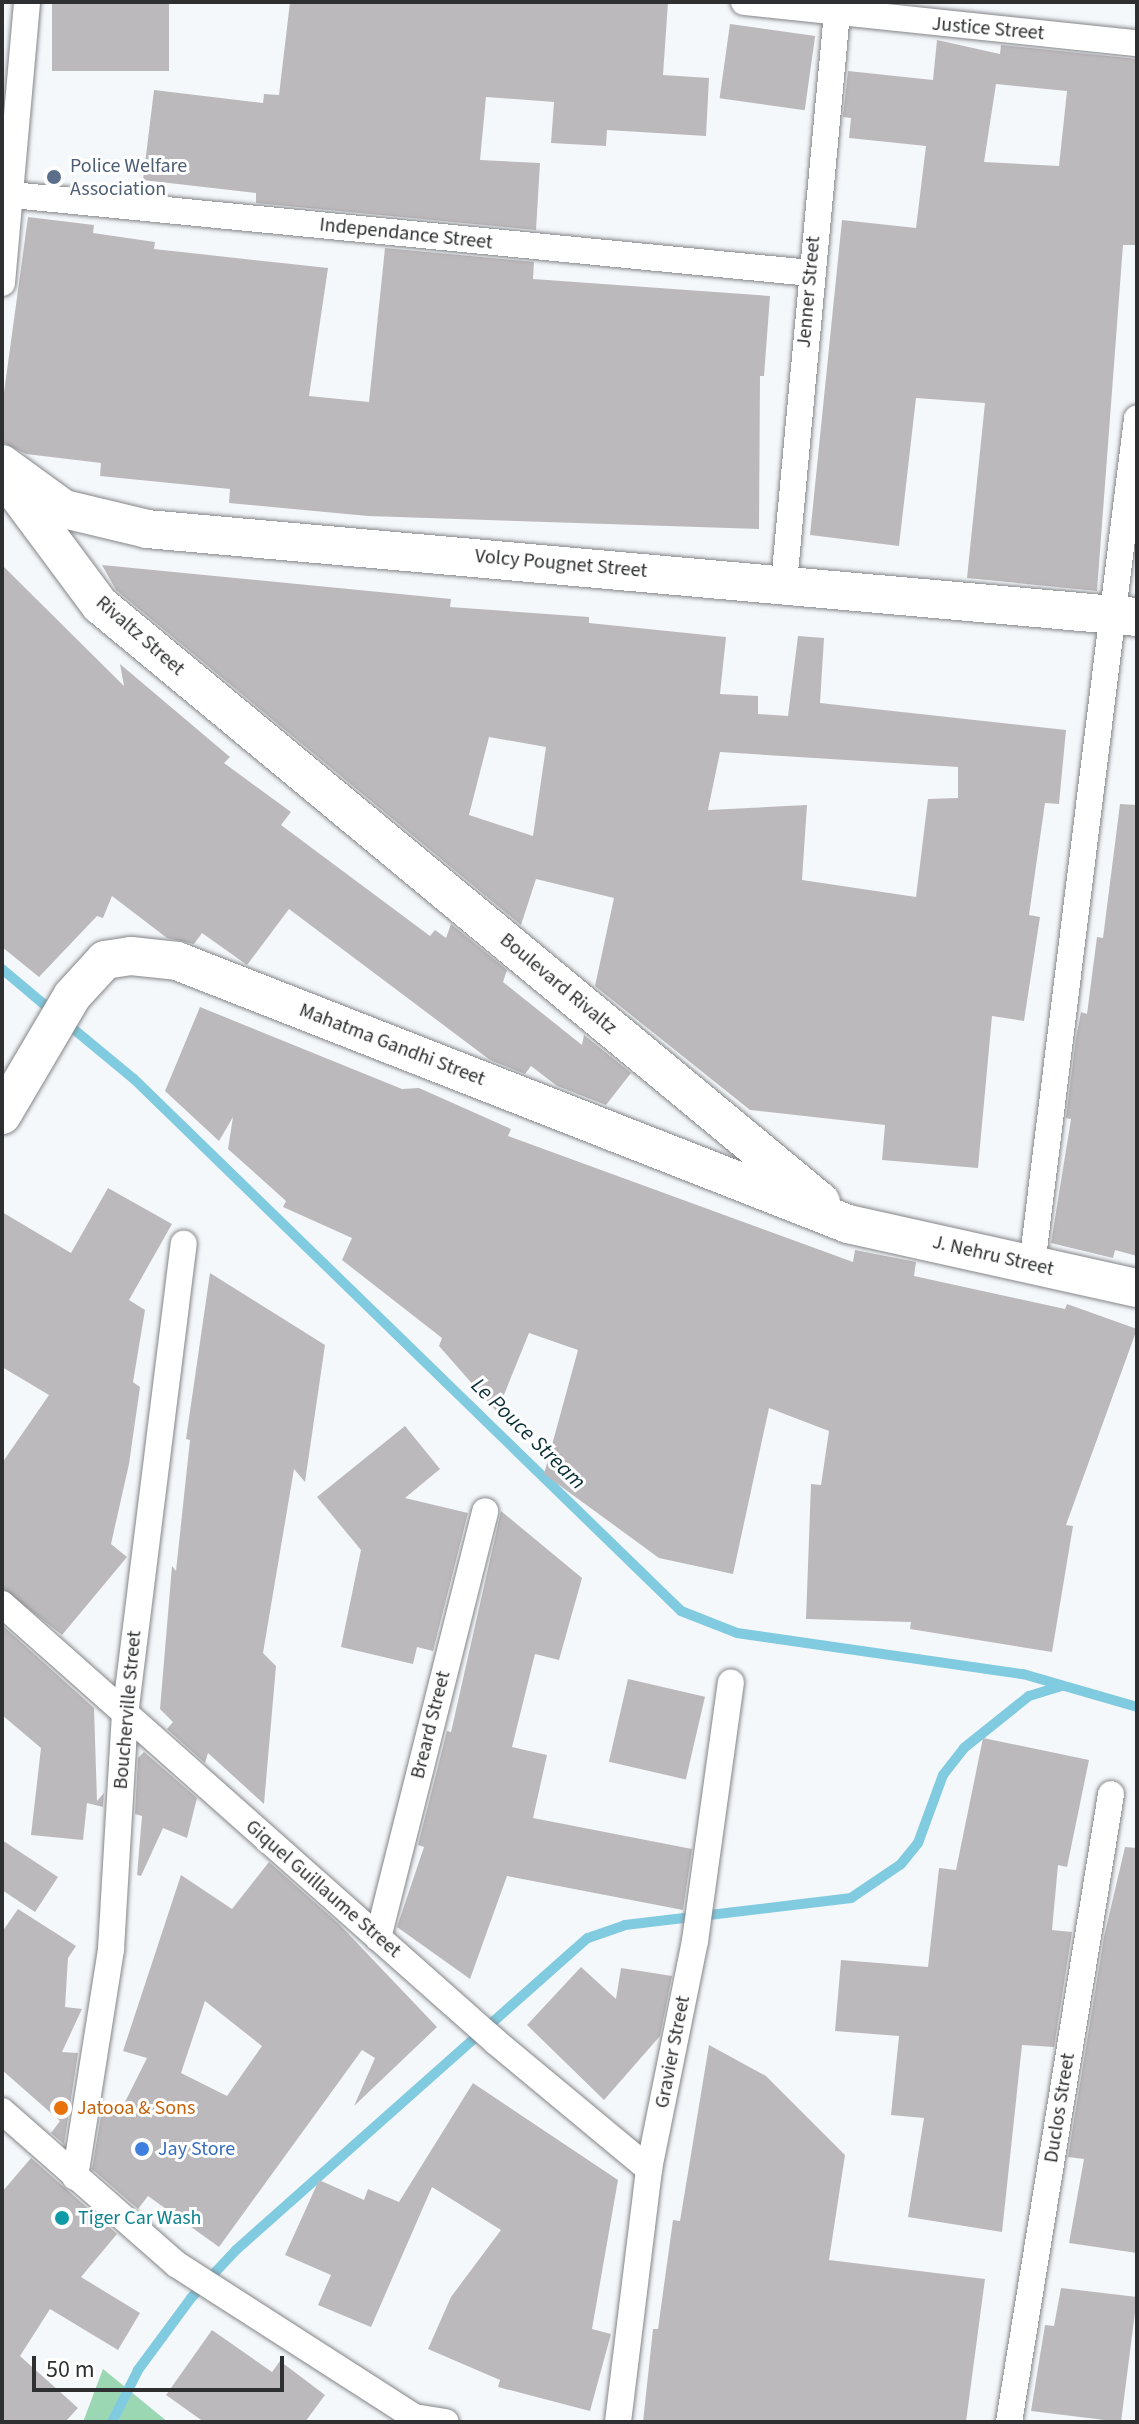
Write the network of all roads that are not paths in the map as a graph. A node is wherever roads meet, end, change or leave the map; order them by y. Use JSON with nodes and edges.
{"nodes":[{"id":1,"x":27,"y":2,"type":"edge"},
{"id":2,"x":744,"y":2,"type":"edge"},
{"id":3,"x":838,"y":8,"type":"edge"},
{"id":4,"x":1137,"y":43,"type":"edge"},
{"id":5,"x":6,"y":195,"type":"edge"},
{"id":6,"x":810,"y":273,"type":"junction"},
{"id":7,"x":2,"y":283,"type":"edge"},
{"id":8,"x":1137,"y":418,"type":"edge"},
{"id":9,"x":2,"y":464,"type":"edge"},
{"id":10,"x":2,"y":473,"type":"edge"},
{"id":11,"x":784,"y":583,"type":"junction"},
{"id":12,"x":1126,"y":616,"type":"edge"},
{"id":13,"x":267,"y":744,"type":"joint"},
{"id":14,"x":2,"y":1115,"type":"edge"},
{"id":15,"x":848,"y":1224,"type":"junction"},
{"id":16,"x":184,"y":1244,"type":"dead end"},
{"id":17,"x":1032,"y":1265,"type":"junction"},
{"id":18,"x":1137,"y":1288,"type":"edge"},
{"id":19,"x":485,"y":1511,"type":"dead end"},
{"id":20,"x":2,"y":1604,"type":"edge"},
{"id":21,"x":731,"y":1682,"type":"dead end"},
{"id":22,"x":125,"y":1715,"type":"junction"},
{"id":23,"x":1111,"y":1794,"type":"dead end"},
{"id":24,"x":378,"y":1938,"type":"junction"},
{"id":25,"x":2,"y":2111,"type":"edge"},
{"id":26,"x":649,"y":2169,"type":"junction"},
{"id":27,"x":75,"y":2177,"type":"junction"},
{"id":28,"x":416,"y":2419,"type":"edge"},
{"id":29,"x":446,"y":2422,"type":"edge"},
{"id":30,"x":618,"y":2422,"type":"edge"},
{"id":31,"x":1009,"y":2422,"type":"edge"}],
"edges":[{"from":1,"to":5,"type":"street"},
{"from":2,"to":3,"type":"street","name":"Justice Street"},
{"from":3,"to":4,"type":"street","name":"Justice Street"},
{"from":3,"to":6,"type":"street","name":"Jenner Street"},
{"from":5,"to":6,"type":"street","name":"Independance Street"},
{"from":5,"to":7,"type":"street"},
{"from":6,"to":11,"type":"street","name":"Jenner Street"},
{"from":8,"to":12,"type":"street"},
{"from":9,"to":11,"type":"main road","name":"Volcy Pougnet Street"},
{"from":10,"to":13,"type":"main road","name":"Rivaltz Street"},
{"from":11,"to":12,"type":"main road","name":"Volcy Pougnet Street"},
{"from":12,"to":17,"type":"street"},
{"from":13,"to":15,"type":"main road","name":"Boulevard Rivaltz"},
{"from":14,"to":15,"type":"main road","name":"Mahatma Gandhi Street"},
{"from":15,"to":17,"type":"main road","name":"J. Nehru Street"},
{"from":16,"to":22,"type":"street","name":"Boucherville Street"},
{"from":17,"to":18,"type":"main road","name":"J. Nehru Street"},
{"from":19,"to":24,"type":"street","name":"Breard Street"},
{"from":20,"to":22,"type":"street","name":"Giquel Guillaume Street"},
{"from":21,"to":26,"type":"street","name":"Gravier Street"},
{"from":22,"to":24,"type":"street","name":"Giquel Guillaume Street"},
{"from":22,"to":27,"type":"street","name":"Boucherville Street"},
{"from":23,"to":31,"type":"street","name":"Duclos Street"},
{"from":24,"to":26,"type":"street","name":"Giquel Guillaume Street"},
{"from":25,"to":27,"type":"street"},
{"from":26,"to":30,"type":"street","name":"Gravier Street"},
{"from":27,"to":28,"type":"street"},
{"from":28,"to":29,"type":"street"}]}
